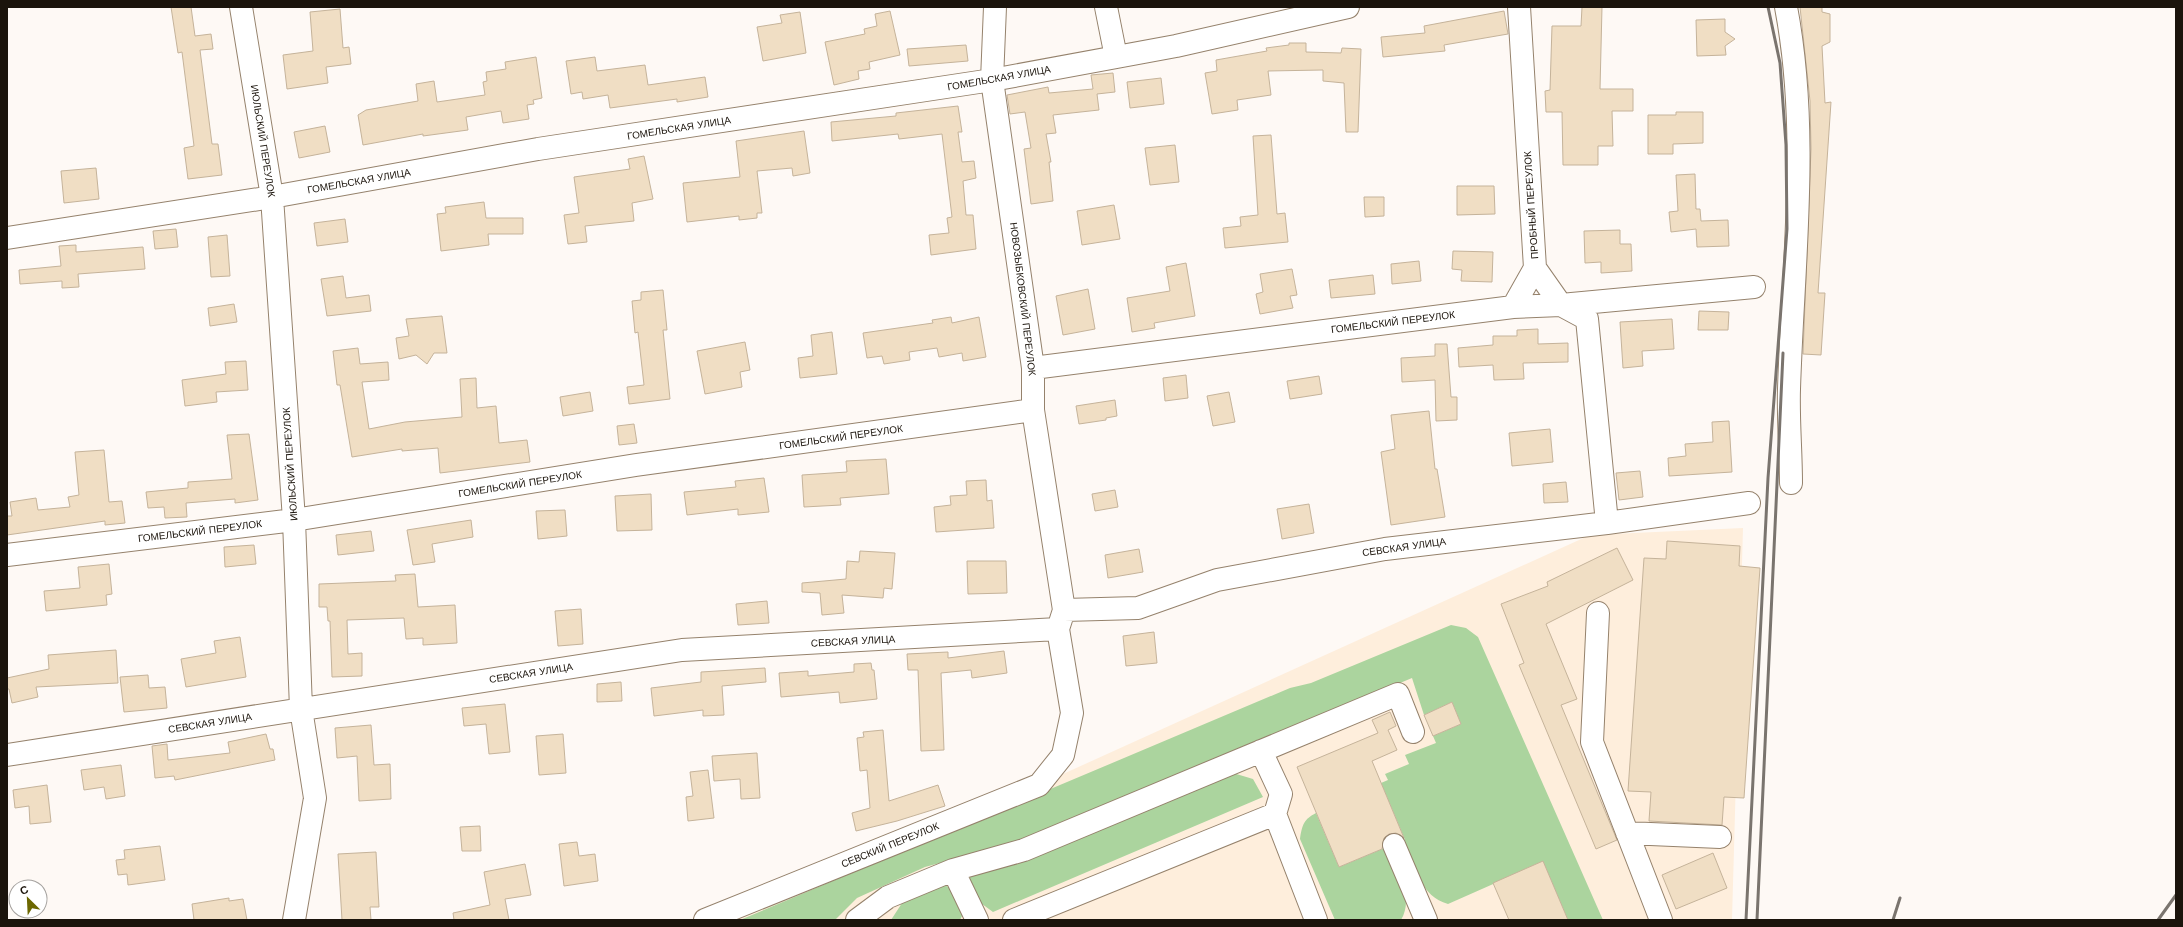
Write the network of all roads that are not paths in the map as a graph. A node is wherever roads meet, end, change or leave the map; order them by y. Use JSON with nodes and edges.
{"nodes":[{"id":1,"x":241,"y":7,"type":"edge"},
{"id":2,"x":995,"y":7,"type":"edge"},
{"id":3,"x":1106,"y":7,"type":"edge"},
{"id":4,"x":1348,"y":7,"type":"edge"},
{"id":5,"x":1519,"y":7,"type":"edge"},
{"id":6,"x":1786,"y":7,"type":"edge"},
{"id":7,"x":1116,"y":57,"type":"junction"},
{"id":8,"x":992,"y":80,"type":"junction"},
{"id":9,"x":272,"y":197,"type":"junction"},
{"id":10,"x":7,"y":238,"type":"edge"},
{"id":11,"x":1535,"y":268,"type":"junction"},
{"id":12,"x":1754,"y":287,"type":"dead end"},
{"id":13,"x":1561,"y":305,"type":"junction"},
{"id":14,"x":1512,"y":307,"type":"junction"},
{"id":15,"x":1033,"y":368,"type":"junction"},
{"id":16,"x":1033,"y":410,"type":"junction"},
{"id":17,"x":1792,"y":483,"type":"dead end"},
{"id":18,"x":1749,"y":503,"type":"dead end"},
{"id":19,"x":294,"y":520,"type":"junction"},
{"id":20,"x":1607,"y":523,"type":"junction"},
{"id":21,"x":7,"y":555,"type":"edge"},
{"id":22,"x":1598,"y":613,"type":"dead end"},
{"id":23,"x":1061,"y":620,"type":"junction"},
{"id":24,"x":301,"y":708,"type":"junction"},
{"id":25,"x":1414,"y":732,"type":"dead end"},
{"id":26,"x":1261,"y":751,"type":"junction"},
{"id":27,"x":7,"y":755,"type":"edge"},
{"id":28,"x":1062,"y":755,"type":"joint"},
{"id":29,"x":1275,"y":814,"type":"junction"},
{"id":30,"x":1627,"y":832,"type":"junction"},
{"id":31,"x":1720,"y":837,"type":"dead end"},
{"id":32,"x":1394,"y":845,"type":"dead end"},
{"id":33,"x":953,"y":870,"type":"junction"},
{"id":34,"x":294,"y":920,"type":"edge"},
{"id":35,"x":705,"y":920,"type":"edge"},
{"id":36,"x":857,"y":920,"type":"edge"},
{"id":37,"x":977,"y":920,"type":"edge"},
{"id":38,"x":1014,"y":920,"type":"edge"},
{"id":39,"x":1316,"y":920,"type":"edge"},
{"id":40,"x":1426,"y":920,"type":"edge"},
{"id":41,"x":1661,"y":920,"type":"edge"}],
"edges":[{"from":1,"to":9,"type":"street","name":"ИЮЛЬСКИЙ ПЕРЕУЛОК"},
{"from":2,"to":8,"type":"street","name":"НОВОЗЫБКОВСКИЙ ПЕРЕУЛОК"},
{"from":3,"to":7,"type":"street"},
{"from":4,"to":7,"type":"street","name":"ГОМЕЛЬСКАЯ УЛИЦА"},
{"from":5,"to":11,"type":"street","name":"ПРОБНЫЙ ПЕРЕУЛОК"},
{"from":6,"to":17,"type":"street"},
{"from":7,"to":8,"type":"street","name":"ГОМЕЛЬСКАЯ УЛИЦА"},
{"from":8,"to":9,"type":"street","name":"ГОМЕЛЬСКАЯ УЛИЦА"},
{"from":8,"to":15,"type":"street","name":"НОВОЗЫБКОВСКИЙ ПЕРЕУЛОК"},
{"from":9,"to":10,"type":"street","name":"ГОМЕЛЬСКАЯ УЛИЦА"},
{"from":9,"to":19,"type":"street","name":"ИЮЛЬСКИЙ ПЕРЕУЛОК"},
{"from":11,"to":13,"type":"street","name":"ПРОБНЫЙ ПЕРЕУЛОК"},
{"from":11,"to":14,"type":"street"},
{"from":12,"to":13,"type":"street","name":"ГОМЕЛЬСКИЙ ПЕРЕУЛОК"},
{"from":13,"to":14,"type":"street","name":"ГОМЕЛЬСКИЙ ПЕРЕУЛОК"},
{"from":13,"to":20,"type":"street","name":"ПРОБНЫЙ ПЕРЕУЛОК"},
{"from":14,"to":15,"type":"street","name":"ГОМЕЛЬСКИЙ ПЕРЕУЛОК"},
{"from":15,"to":16,"type":"street","name":"НОВОЗЫБКОВСКИЙ ПЕРЕУЛОК"},
{"from":16,"to":19,"type":"street","name":"ГОМЕЛЬСКИЙ ПЕРЕУЛОК"},
{"from":16,"to":23,"type":"street","name":"НОВОЗЫБКОВСКИЙ ПЕРЕУЛОК"},
{"from":18,"to":20,"type":"street","name":"СЕВСКАЯ УЛИЦА"},
{"from":19,"to":21,"type":"street","name":"ГОМЕЛЬСКИЙ ПЕРЕУЛОК"},
{"from":19,"to":24,"type":"street","name":"ИЮЛЬСКИЙ ПЕРЕУЛОК"},
{"from":20,"to":23,"type":"street","name":"СЕВСКАЯ УЛИЦА"},
{"from":22,"to":30,"type":"street"},
{"from":23,"to":24,"type":"street","name":"СЕВСКАЯ УЛИЦА"},
{"from":23,"to":28,"type":"street","name":"НОВОЗЫБКОВСКИЙ ПЕРЕУЛОК"},
{"from":24,"to":27,"type":"street","name":"СЕВСКАЯ УЛИЦА"},
{"from":24,"to":34,"type":"street","name":"ИЮЛЬСКИЙ ПЕРЕУЛОК"},
{"from":25,"to":26,"type":"street"},
{"from":26,"to":29,"type":"street"},
{"from":26,"to":33,"type":"street"},
{"from":28,"to":35,"type":"street","name":"СЕВСКИЙ ПЕРЕУЛОК"},
{"from":29,"to":38,"type":"street"},
{"from":29,"to":39,"type":"street"},
{"from":30,"to":31,"type":"street"},
{"from":30,"to":41,"type":"street"},
{"from":32,"to":40,"type":"street"},
{"from":33,"to":36,"type":"street"},
{"from":33,"to":37,"type":"street"}]}
